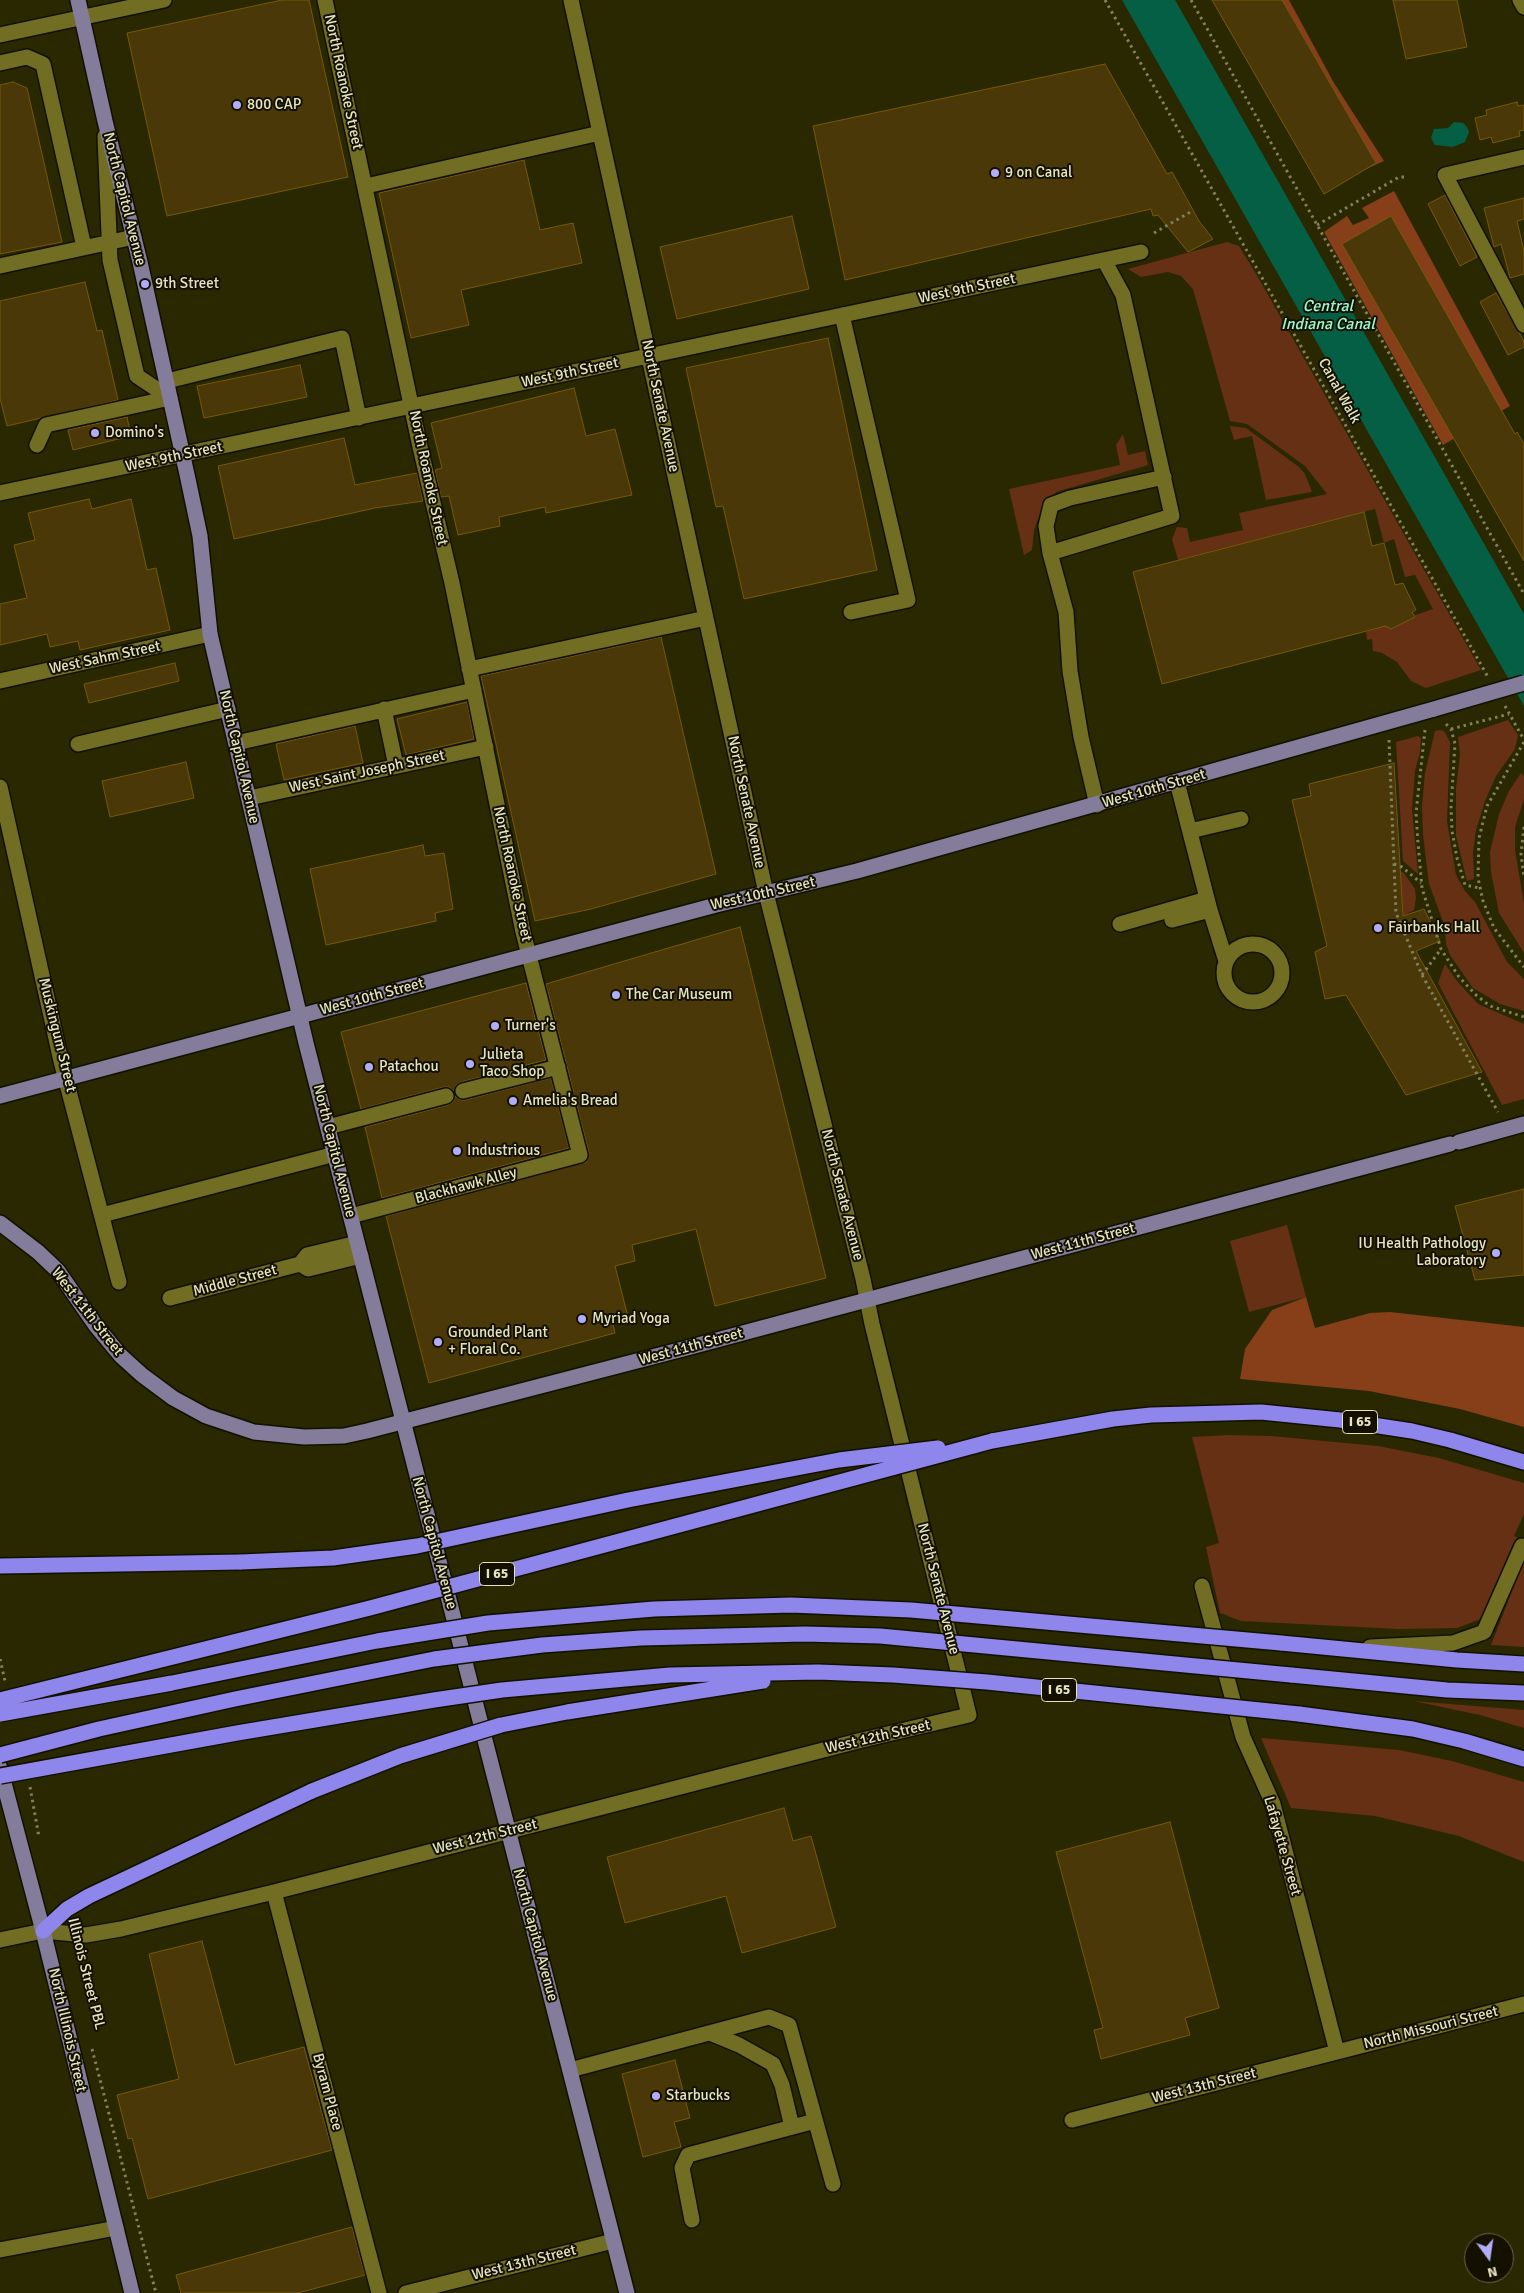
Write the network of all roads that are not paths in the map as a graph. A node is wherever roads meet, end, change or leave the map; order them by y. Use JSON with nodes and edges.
{"nodes":[{"id":1,"x":78,"y":0,"type":"edge"},
{"id":2,"x":164,"y":0,"type":"edge"},
{"id":3,"x":325,"y":0,"type":"edge"},
{"id":4,"x":571,"y":0,"type":"edge"},
{"id":5,"x":1520,"y":0,"type":"edge"},
{"id":6,"x":1524,"y":7,"type":"edge"},
{"id":7,"x":82,"y":18,"type":"junction"},
{"id":8,"x":0,"y":36,"type":"edge"},
{"id":9,"x":0,"y":63,"type":"edge"},
{"id":10,"x":105,"y":121,"type":"junction"},
{"id":11,"x":600,"y":132,"type":"junction"},
{"id":12,"x":1524,"y":157,"type":"edge"},
{"id":13,"x":366,"y":186,"type":"junction"},
{"id":14,"x":134,"y":237,"type":"junction"},
{"id":15,"x":108,"y":242,"type":"junction"},
{"id":16,"x":84,"y":247,"type":"junction"},
{"id":17,"x":1141,"y":252,"type":"dead end"},
{"id":18,"x":1104,"y":260,"type":"junction"},
{"id":19,"x":0,"y":266,"type":"edge"},
{"id":20,"x":842,"y":315,"type":"junction"},
{"id":21,"x":1524,"y":325,"type":"edge"},
{"id":22,"x":649,"y":356,"type":"junction"},
{"id":23,"x":166,"y":380,"type":"junction"},
{"id":24,"x":170,"y":398,"type":"junction"},
{"id":25,"x":412,"y":407,"type":"junction"},
{"id":26,"x":359,"y":418,"type":"junction"},
{"id":27,"x":36,"y":445,"type":"dead end"},
{"id":28,"x":183,"y":455,"type":"junction"},
{"id":29,"x":1164,"y":477,"type":"junction"},
{"id":30,"x":0,"y":494,"type":"edge"},
{"id":31,"x":1050,"y":553,"type":"junction"},
{"id":32,"x":851,"y":612,"type":"dead end"},
{"id":33,"x":706,"y":618,"type":"junction"},
{"id":34,"x":210,"y":634,"type":"junction"},
{"id":35,"x":469,"y":670,"type":"junction"},
{"id":36,"x":0,"y":681,"type":"edge"},
{"id":37,"x":1524,"y":683,"type":"edge"},
{"id":38,"x":474,"y":690,"type":"junction"},
{"id":39,"x":228,"y":709,"type":"junction"},
{"id":40,"x":384,"y":709,"type":"junction"},
{"id":41,"x":236,"y":743,"type":"junction"},
{"id":42,"x":78,"y":744,"type":"dead end"},
{"id":43,"x":486,"y":747,"type":"junction"},
{"id":44,"x":396,"y":766,"type":"junction"},
{"id":45,"x":1177,"y":782,"type":"junction"},
{"id":46,"x":0,"y":787,"type":"edge"},
{"id":47,"x":248,"y":798,"type":"junction"},
{"id":48,"x":1097,"y":805,"type":"junction"},
{"id":49,"x":1241,"y":819,"type":"dead end"},
{"id":50,"x":1190,"y":831,"type":"junction"},
{"id":51,"x":766,"y":894,"type":"junction"},
{"id":52,"x":1209,"y":904,"type":"junction"},
{"id":53,"x":1121,"y":929,"type":"dead end"},
{"id":54,"x":530,"y":955,"type":"junction"},
{"id":55,"x":1226,"y":961,"type":"dead end"},
{"id":56,"x":300,"y":1016,"type":"junction"},
{"id":57,"x":558,"y":1067,"type":"junction"},
{"id":58,"x":67,"y":1078,"type":"junction"},
{"id":59,"x":463,"y":1091,"type":"dead end"},
{"id":60,"x":0,"y":1096,"type":"edge"},
{"id":61,"x":446,"y":1096,"type":"dead end"},
{"id":62,"x":1524,"y":1124,"type":"edge"},
{"id":63,"x":328,"y":1127,"type":"junction"},
{"id":64,"x":335,"y":1154,"type":"junction"},
{"id":65,"x":580,"y":1155,"type":"joint"},
{"id":66,"x":102,"y":1215,"type":"junction"},
{"id":67,"x":351,"y":1216,"type":"junction"},
{"id":68,"x":0,"y":1223,"type":"edge"},
{"id":69,"x":359,"y":1249,"type":"junction"},
{"id":70,"x":119,"y":1282,"type":"dead end"},
{"id":71,"x":170,"y":1298,"type":"dead end"},
{"id":72,"x":867,"y":1300,"type":"junction"},
{"id":73,"x":403,"y":1422,"type":"junction"},
{"id":74,"x":992,"y":1441,"type":"junction"},
{"id":75,"x":1524,"y":1462,"type":"edge"},
{"id":76,"x":1522,"y":1546,"type":"dead end"},
{"id":77,"x":0,"y":1566,"type":"edge"},
{"id":78,"x":1202,"y":1586,"type":"dead end"},
{"id":79,"x":1334,"y":1648,"type":"junction"},
{"id":80,"x":1524,"y":1664,"type":"edge"},
{"id":81,"x":818,"y":1672,"type":"junction"},
{"id":82,"x":1524,"y":1693,"type":"edge"},
{"id":83,"x":3,"y":1694,"type":"edge"},
{"id":84,"x":0,"y":1714,"type":"edge"},
{"id":85,"x":969,"y":1716,"type":"joint"},
{"id":86,"x":0,"y":1755,"type":"edge"},
{"id":87,"x":1524,"y":1759,"type":"edge"},
{"id":88,"x":0,"y":1768,"type":"edge"},
{"id":89,"x":0,"y":1776,"type":"edge"},
{"id":90,"x":508,"y":1832,"type":"junction"},
{"id":91,"x":274,"y":1892,"type":"junction"},
{"id":92,"x":43,"y":1931,"type":"junction"},
{"id":93,"x":0,"y":1940,"type":"edge"},
{"id":94,"x":1524,"y":2004,"type":"edge"},
{"id":95,"x":710,"y":2033,"type":"junction"},
{"id":96,"x":1337,"y":2052,"type":"junction"},
{"id":97,"x":570,"y":2070,"type":"junction"},
{"id":98,"x":1072,"y":2120,"type":"dead end"},
{"id":99,"x":816,"y":2121,"type":"junction"},
{"id":100,"x":792,"y":2127,"type":"junction"},
{"id":101,"x":833,"y":2184,"type":"dead end"},
{"id":102,"x":692,"y":2220,"type":"dead end"},
{"id":103,"x":116,"y":2228,"type":"junction"},
{"id":104,"x":613,"y":2241,"type":"junction"},
{"id":105,"x":0,"y":2250,"type":"edge"},
{"id":106,"x":132,"y":2293,"type":"edge"},
{"id":107,"x":379,"y":2293,"type":"edge"},
{"id":108,"x":406,"y":2293,"type":"edge"},
{"id":109,"x":627,"y":2293,"type":"edge"}],
"edges":[{"from":1,"to":7,"type":"main road","name":"North Capitol Avenue"},
{"from":2,"to":7,"type":"street"},
{"from":3,"to":13,"type":"street","name":"North Roanoke Street"},
{"from":4,"to":11,"type":"street","name":"North Senate Avenue"},
{"from":5,"to":6,"type":"street"},
{"from":7,"to":8,"type":"street"},
{"from":7,"to":10,"type":"main road","name":"North Capitol Avenue"},
{"from":9,"to":16,"type":"street"},
{"from":10,"to":14,"type":"main road","name":"North Capitol Avenue"},
{"from":10,"to":15,"type":"street"},
{"from":11,"to":13,"type":"street"},
{"from":11,"to":22,"type":"street","name":"North Senate Avenue"},
{"from":12,"to":21,"type":"street"},
{"from":13,"to":25,"type":"street","name":"North Roanoke Street"},
{"from":14,"to":15,"type":"street"},
{"from":14,"to":23,"type":"main road","name":"North Capitol Avenue"},
{"from":15,"to":16,"type":"street"},
{"from":15,"to":24,"type":"street"},
{"from":16,"to":19,"type":"street"},
{"from":17,"to":18,"type":"street","name":"West 9th Street"},
{"from":18,"to":20,"type":"street","name":"West 9th Street"},
{"from":18,"to":29,"type":"street"},
{"from":20,"to":22,"type":"street","name":"West 9th Street"},
{"from":20,"to":32,"type":"street"},
{"from":22,"to":25,"type":"street","name":"West 9th Street"},
{"from":22,"to":33,"type":"street","name":"North Senate Avenue"},
{"from":23,"to":24,"type":"main road","name":"North Capitol Avenue"},
{"from":23,"to":26,"type":"street"},
{"from":24,"to":27,"type":"street"},
{"from":24,"to":28,"type":"main road","name":"North Capitol Avenue"},
{"from":25,"to":26,"type":"street","name":"West 9th Street"},
{"from":25,"to":35,"type":"street","name":"North Roanoke Street"},
{"from":26,"to":28,"type":"street","name":"West 9th Street"},
{"from":28,"to":30,"type":"street","name":"West 9th Street"},
{"from":28,"to":34,"type":"main road","name":"North Capitol Avenue"},
{"from":29,"to":31,"type":"street"},
{"from":29,"to":31,"type":"street"},
{"from":31,"to":48,"type":"street"},
{"from":33,"to":35,"type":"street"},
{"from":33,"to":51,"type":"street","name":"North Senate Avenue"},
{"from":34,"to":36,"type":"street","name":"West Sahm Street"},
{"from":34,"to":39,"type":"main road","name":"North Capitol Avenue"},
{"from":35,"to":38,"type":"street","name":"North Roanoke Street"},
{"from":37,"to":45,"type":"main road","name":"West 10th Street","bridge":true},
{"from":38,"to":40,"type":"street"},
{"from":38,"to":43,"type":"street","name":"North Roanoke Street"},
{"from":39,"to":41,"type":"main road","name":"North Capitol Avenue"},
{"from":39,"to":42,"type":"street"},
{"from":40,"to":41,"type":"street"},
{"from":40,"to":44,"type":"street"},
{"from":41,"to":47,"type":"main road","name":"North Capitol Avenue"},
{"from":43,"to":44,"type":"street","name":"West Saint Joseph Street"},
{"from":43,"to":54,"type":"street","name":"North Roanoke Street"},
{"from":44,"to":47,"type":"street","name":"West Saint Joseph Street"},
{"from":45,"to":48,"type":"main road","name":"West 10th Street"},
{"from":45,"to":50,"type":"street"},
{"from":46,"to":58,"type":"street","name":"Muskingum Street"},
{"from":47,"to":56,"type":"main road","name":"North Capitol Avenue"},
{"from":48,"to":51,"type":"main road","name":"West 10th Street"},
{"from":49,"to":50,"type":"street"},
{"from":50,"to":52,"type":"street"},
{"from":51,"to":54,"type":"main road","name":"West 10th Street"},
{"from":51,"to":72,"type":"street","name":"North Senate Avenue"},
{"from":52,"to":53,"type":"street"},
{"from":52,"to":55,"type":"street"},
{"from":54,"to":56,"type":"main road","name":"West 10th Street"},
{"from":54,"to":57,"type":"street","name":"North Roanoke Street"},
{"from":56,"to":58,"type":"main road","name":"West 10th Street"},
{"from":56,"to":63,"type":"main road","name":"North Capitol Avenue"},
{"from":57,"to":59,"type":"street"},
{"from":57,"to":65,"type":"street","name":"North Roanoke Street"},
{"from":58,"to":60,"type":"main road","name":"West 10th Street"},
{"from":58,"to":66,"type":"street","name":"Muskingum Street"},
{"from":61,"to":63,"type":"street"},
{"from":62,"to":72,"type":"main road","name":"West 11th Street"},
{"from":63,"to":64,"type":"main road","name":"North Capitol Avenue"},
{"from":64,"to":66,"type":"street"},
{"from":64,"to":67,"type":"main road","name":"North Capitol Avenue"},
{"from":65,"to":67,"type":"street","name":"Blackhawk Alley"},
{"from":66,"to":70,"type":"street","name":"Muskingum Street"},
{"from":67,"to":69,"type":"main road","name":"North Capitol Avenue"},
{"from":68,"to":73,"type":"main road","name":"West 11th Street"},
{"from":69,"to":71,"type":"street","name":"Middle Street"},
{"from":69,"to":73,"type":"main road","name":"North Capitol Avenue"},
{"from":72,"to":73,"type":"main road","name":"West 11th Street"},
{"from":72,"to":85,"type":"street","name":"North Senate Avenue"},
{"from":73,"to":90,"type":"main road","name":"North Capitol Avenue"},
{"from":74,"to":75,"type":"highway","number":"I 65"},
{"from":74,"to":77,"type":"highway","bridge":true},
{"from":74,"to":83,"type":"highway","number":"I 65","bridge":true},
{"from":76,"to":79,"type":"street"},
{"from":78,"to":96,"type":"street","name":"Lafayette Street"},
{"from":79,"to":80,"type":"highway"},
{"from":79,"to":84,"type":"highway","bridge":true},
{"from":81,"to":87,"type":"highway","number":"I 65","bridge":true},
{"from":81,"to":89,"type":"highway","number":"I 65","bridge":true},
{"from":81,"to":92,"type":"highway","bridge":true},
{"from":82,"to":86,"type":"highway","bridge":true},
{"from":85,"to":90,"type":"street","name":"West 12th Street"},
{"from":88,"to":92,"type":"main road","name":"North Illinois Street"},
{"from":90,"to":91,"type":"street","name":"West 12th Street"},
{"from":90,"to":97,"type":"main road","name":"North Capitol Avenue"},
{"from":91,"to":92,"type":"street","name":"West 12th Street"},
{"from":91,"to":107,"type":"street","name":"Byram Place"},
{"from":92,"to":93,"type":"street","name":"West 12th Street"},
{"from":92,"to":103,"type":"main road","name":"North Illinois Street"},
{"from":94,"to":96,"type":"street","name":"North Missouri Street"},
{"from":95,"to":97,"type":"street"},
{"from":95,"to":99,"type":"street"},
{"from":95,"to":100,"type":"street"},
{"from":96,"to":98,"type":"street","name":"West 13th Street"},
{"from":97,"to":104,"type":"main road","name":"North Capitol Avenue"},
{"from":99,"to":100,"type":"street"},
{"from":99,"to":101,"type":"street"},
{"from":100,"to":102,"type":"street"},
{"from":103,"to":105,"type":"street"},
{"from":103,"to":106,"type":"main road","name":"North Illinois Street"},
{"from":104,"to":108,"type":"street","name":"West 13th Street"},
{"from":104,"to":109,"type":"main road","name":"North Capitol Avenue"}]}
